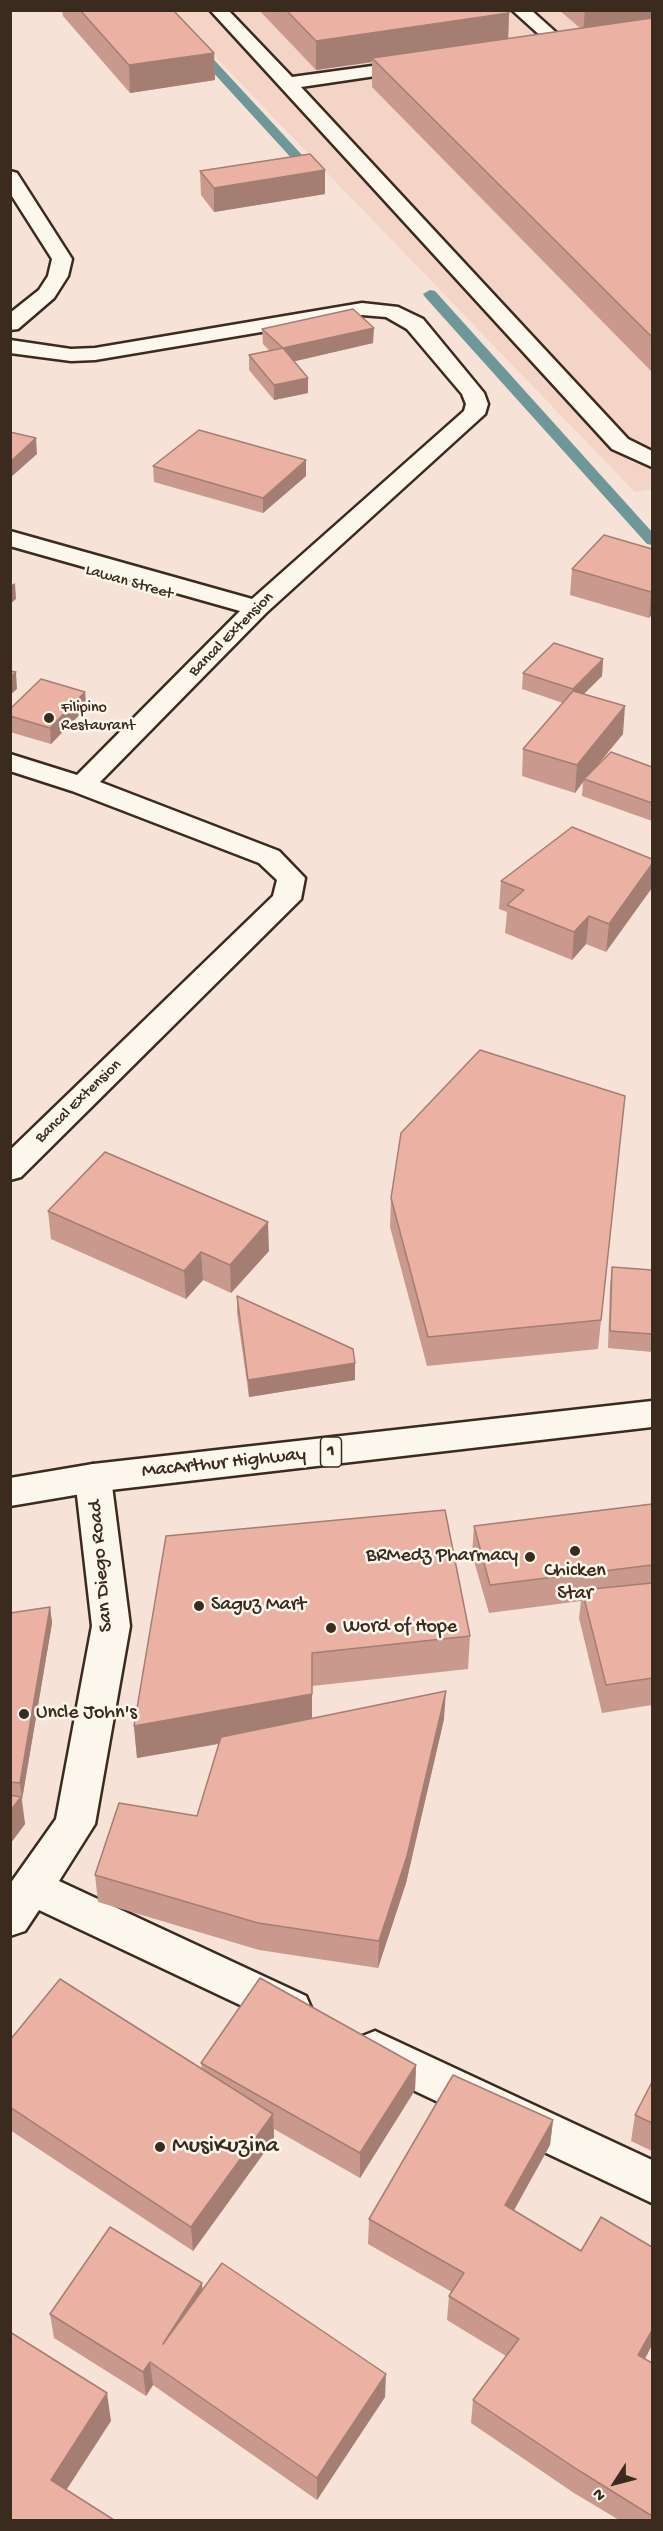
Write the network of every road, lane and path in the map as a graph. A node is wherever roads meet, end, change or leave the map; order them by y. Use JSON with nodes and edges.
{"nodes":[{"id":1,"x":218,"y":10,"type":"edge"},
{"id":2,"x":520,"y":10,"type":"edge"},
{"id":3,"x":583,"y":40,"type":"edge"},
{"id":4,"x":560,"y":44,"type":"junction"},
{"id":5,"x":536,"y":47,"type":"edge"},
{"id":6,"x":430,"y":63,"type":"edge"},
{"id":7,"x":288,"y":83,"type":"junction"},
{"id":8,"x":10,"y":177,"type":"edge"},
{"id":9,"x":10,"y":324,"type":"edge"},
{"id":10,"x":10,"y":346,"type":"edge"},
{"id":11,"x":652,"y":459,"type":"edge"},
{"id":12,"x":10,"y":538,"type":"edge"},
{"id":13,"x":10,"y":549,"type":"edge"},
{"id":14,"x":253,"y":613,"type":"junction"},
{"id":15,"x":10,"y":762,"type":"edge"},
{"id":16,"x":82,"y":786,"type":"junction"},
{"id":17,"x":10,"y":1169,"type":"edge"},
{"id":18,"x":652,"y":1414,"type":"edge"},
{"id":19,"x":93,"y":1479,"type":"junction"},
{"id":20,"x":10,"y":1492,"type":"edge"},
{"id":21,"x":21,"y":1903,"type":"edge"},
{"id":22,"x":652,"y":2182,"type":"edge"}],
"edges":[{"from":1,"to":7,"type":"main road"},
{"from":2,"to":4,"type":"main road"},
{"from":3,"to":4,"type":"main road"},
{"from":4,"to":5,"type":"main road"},
{"from":6,"to":7,"type":"main road"},
{"from":7,"to":11,"type":"main road"},
{"from":8,"to":9,"type":"main road"},
{"from":10,"to":14,"type":"main road","name":"Bancal Extension"},
{"from":12,"to":14,"type":"main road"},
{"from":13,"to":14,"type":"main road","name":"Lawan Street"},
{"from":14,"to":16,"type":"main road","name":"Bancal Extension"},
{"from":15,"to":16,"type":"main road"},
{"from":16,"to":17,"type":"main road","name":"Bancal Extension"},
{"from":18,"to":19,"type":"main road","name":"MacArthur Highway","number":"1"},
{"from":19,"to":20,"type":"main road","name":"MacArthur Highway","number":"1"},
{"from":19,"to":21,"type":"main road","name":"San Diego Road"},
{"from":21,"to":22,"type":"main road"}]}
